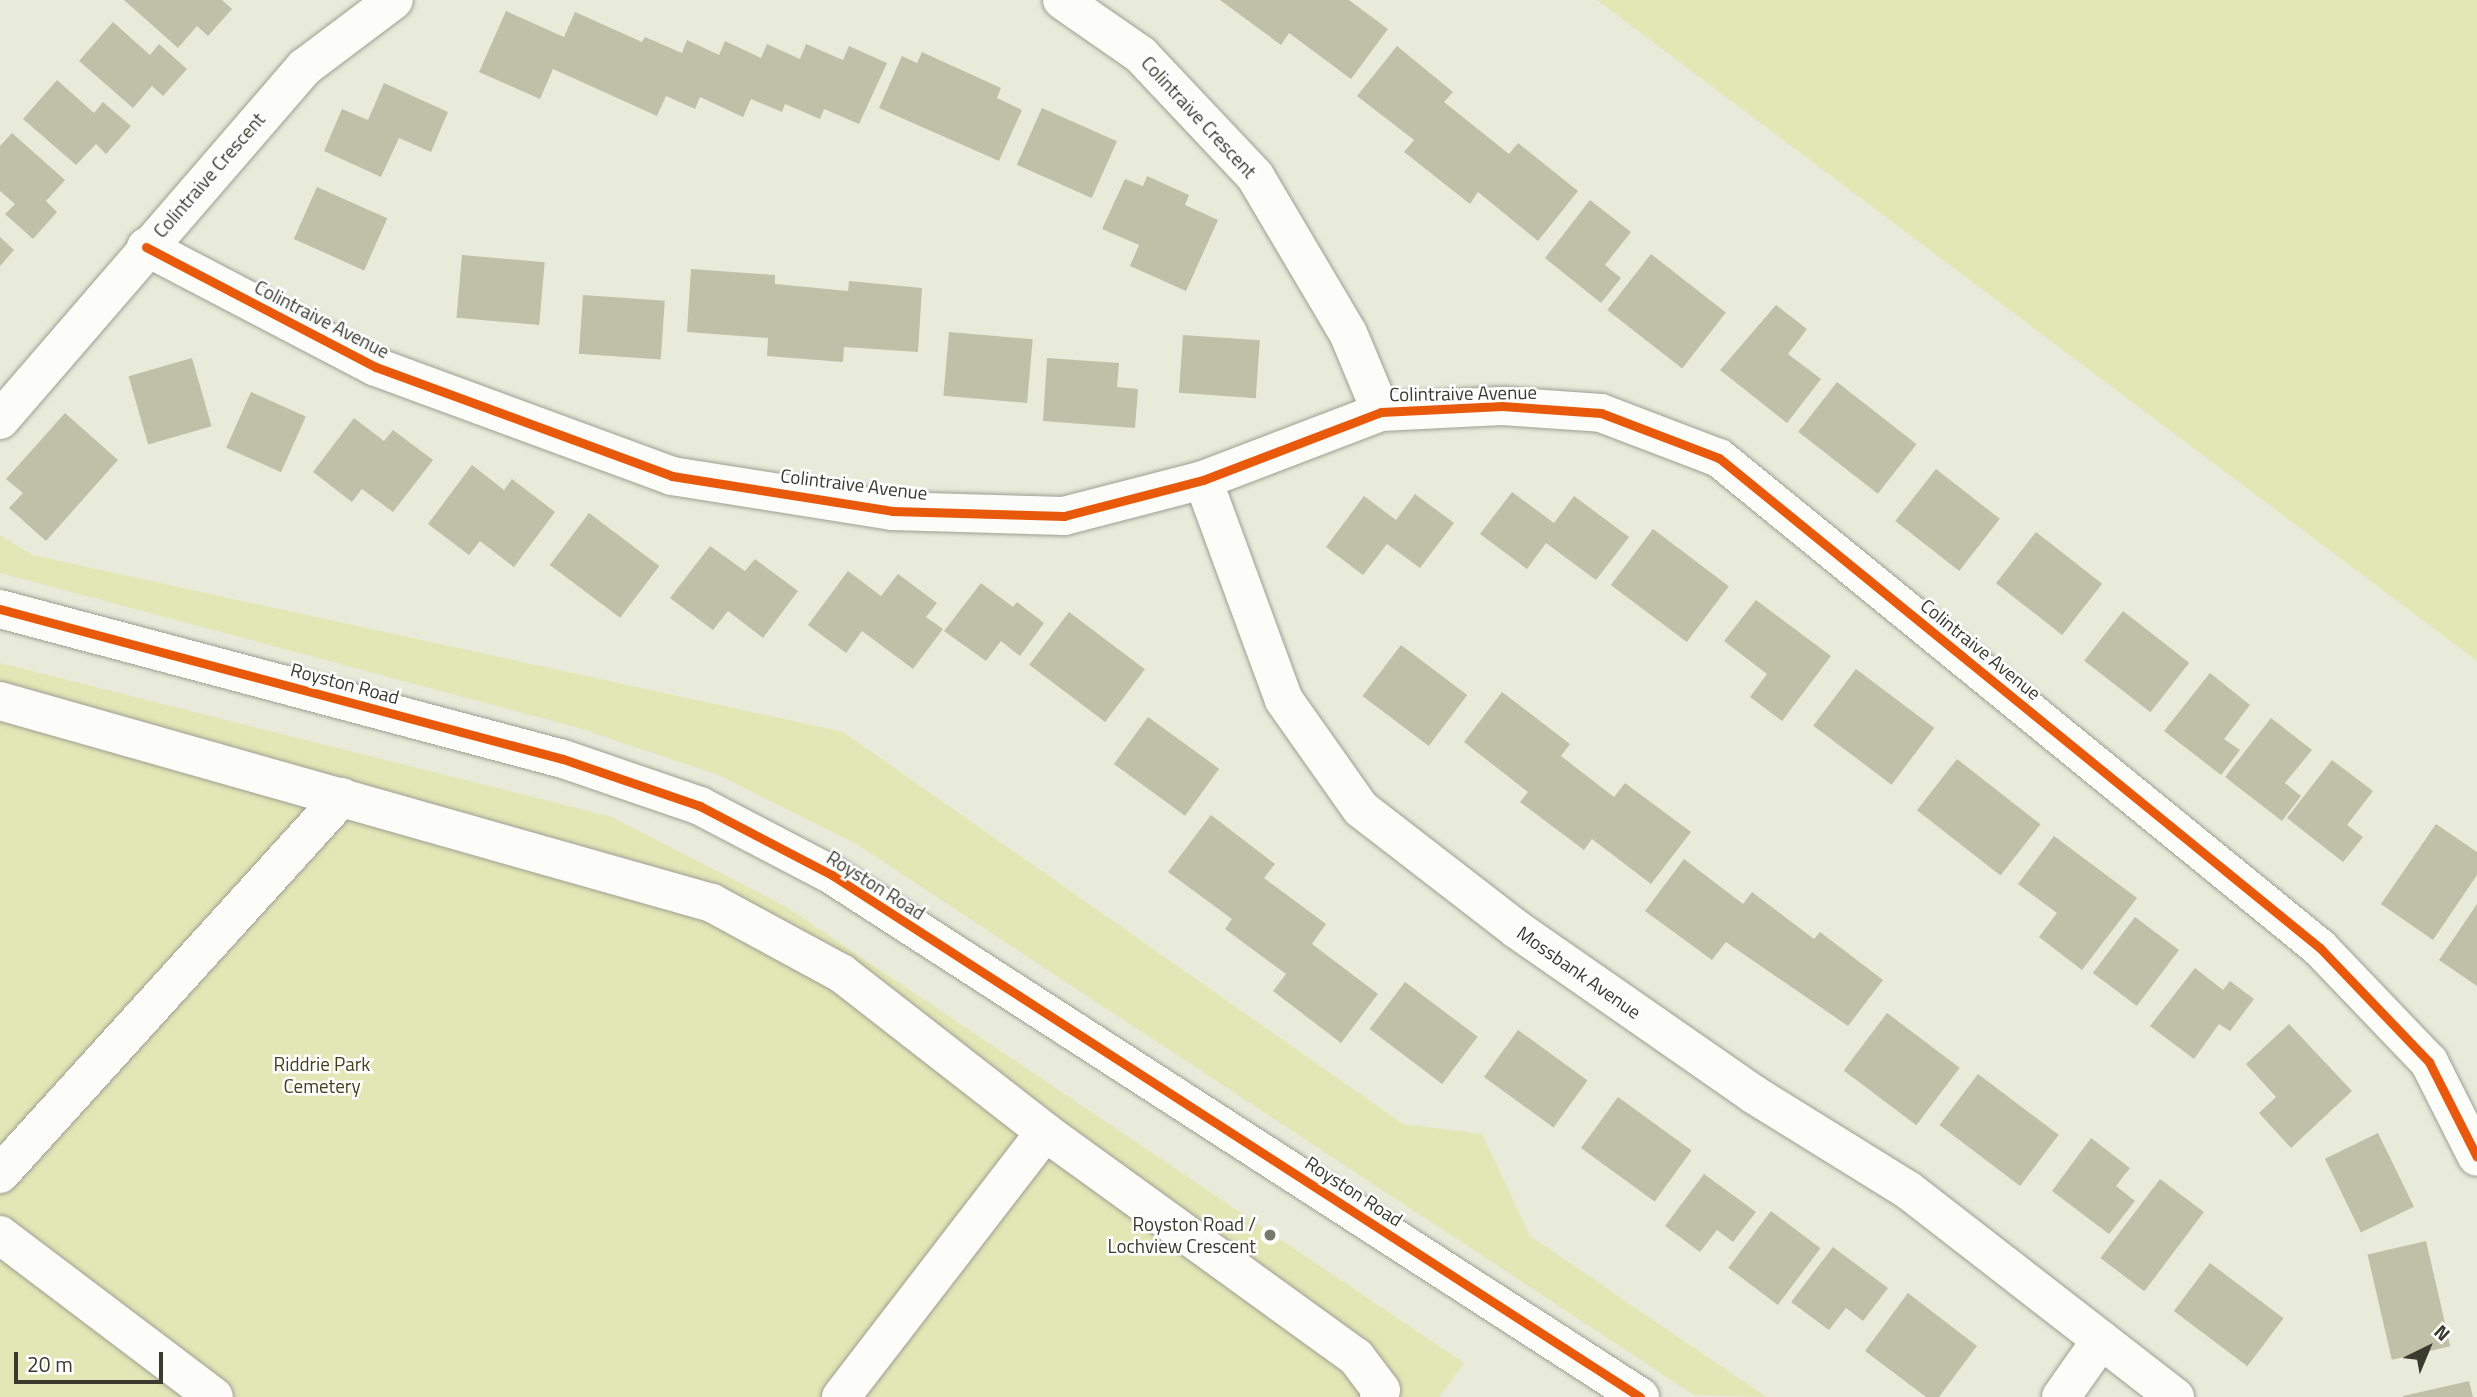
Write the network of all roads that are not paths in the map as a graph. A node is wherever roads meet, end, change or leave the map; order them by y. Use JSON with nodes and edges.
{"nodes":[{"id":1,"x":394,"y":0,"type":"edge"},
{"id":2,"x":1062,"y":0,"type":"edge"},
{"id":3,"x":146,"y":247,"type":"junction"},
{"id":4,"x":5,"y":403,"type":"edge"},
{"id":5,"x":1381,"y":412,"type":"junction"},
{"id":6,"x":1203,"y":480,"type":"junction"},
{"id":7,"x":0,"y":609,"type":"edge"},
{"id":8,"x":0,"y":701,"type":"edge"},
{"id":9,"x":342,"y":797,"type":"junction"},
{"id":10,"x":1045,"y":1132,"type":"junction"},
{"id":11,"x":2477,"y":1157,"type":"edge"},
{"id":12,"x":0,"y":1174,"type":"edge"},
{"id":13,"x":0,"y":1235,"type":"edge"},
{"id":14,"x":2101,"y":1340,"type":"junction"},
{"id":15,"x":214,"y":1397,"type":"edge"},
{"id":16,"x":841,"y":1397,"type":"edge"},
{"id":17,"x":1379,"y":1397,"type":"edge"},
{"id":18,"x":1640,"y":1397,"type":"edge"},
{"id":19,"x":2061,"y":1397,"type":"edge"},
{"id":20,"x":2175,"y":1397,"type":"edge"}],
"edges":[{"from":1,"to":3,"type":"street","name":"Colintraive Crescent"},
{"from":2,"to":5,"type":"street","name":"Colintraive Crescent"},
{"from":3,"to":4,"type":"street","name":"Colintraive Crescent"},
{"from":3,"to":6,"type":"street","name":"Colintraive Avenue"},
{"from":5,"to":6,"type":"street","name":"Colintraive Avenue"},
{"from":5,"to":11,"type":"street","name":"Colintraive Avenue"},
{"from":6,"to":14,"type":"street","name":"Mossbank Avenue"},
{"from":7,"to":18,"type":"street","name":"Royston Road"},
{"from":8,"to":9,"type":"street"},
{"from":9,"to":10,"type":"street"},
{"from":9,"to":12,"type":"street"},
{"from":10,"to":16,"type":"street"},
{"from":10,"to":17,"type":"street"},
{"from":13,"to":15,"type":"street"},
{"from":14,"to":19,"type":"street"},
{"from":14,"to":20,"type":"street","name":"Mossbank Avenue"}]}
